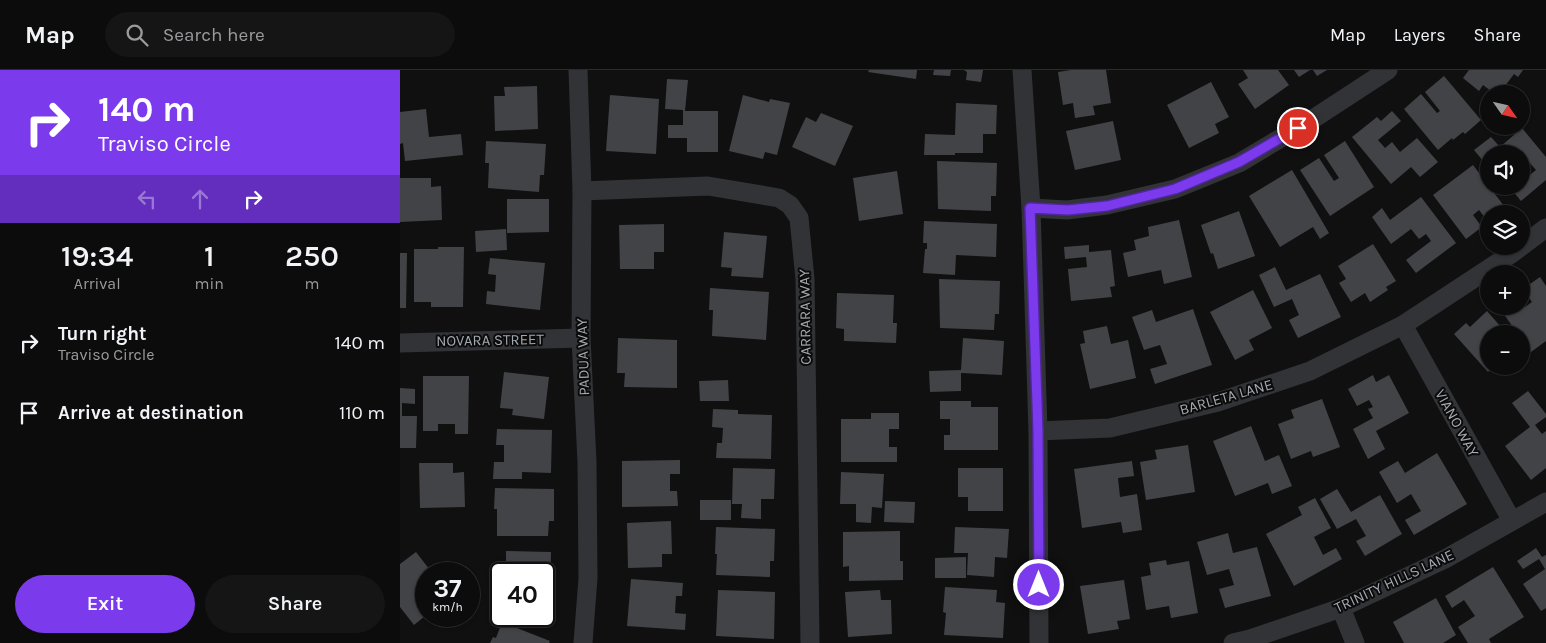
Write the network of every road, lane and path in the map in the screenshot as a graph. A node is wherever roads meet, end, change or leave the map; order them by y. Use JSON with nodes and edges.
{"nodes":[{"id":1,"x":578,"y":70,"type":"edge"},
{"id":2,"x":1022,"y":70,"type":"edge"},
{"id":3,"x":1388,"y":70,"type":"edge"},
{"id":4,"x":582,"y":191,"type":"junction"},
{"id":5,"x":1030,"y":208,"type":"junction"},
{"id":6,"x":1546,"y":228,"type":"edge"},
{"id":7,"x":1403,"y":325,"type":"junction"},
{"id":8,"x":581,"y":338,"type":"junction"},
{"id":9,"x":400,"y":342,"type":"edge"},
{"id":10,"x":1038,"y":431,"type":"junction"},
{"id":11,"x":1546,"y":502,"type":"edge"},
{"id":12,"x":1512,"y":521,"type":"junction"},
{"id":13,"x":1341,"y":608,"type":"junction"},
{"id":14,"x":583,"y":643,"type":"edge"},
{"id":15,"x":810,"y":643,"type":"edge"},
{"id":16,"x":1039,"y":643,"type":"edge"},
{"id":17,"x":1233,"y":643,"type":"edge"},
{"id":18,"x":1355,"y":643,"type":"edge"}],
"edges":[{"from":1,"to":4,"type":"street","name":"PADUA WAY"},
{"from":2,"to":5,"type":"street"},
{"from":3,"to":5,"type":"street"},
{"from":4,"to":8,"type":"street","name":"PADUA WAY"},
{"from":4,"to":15,"type":"street","name":"CARRARA WAY"},
{"from":5,"to":10,"type":"street"},
{"from":6,"to":7,"type":"street","name":"BARLETA LANE"},
{"from":7,"to":10,"type":"street","name":"BARLETA LANE"},
{"from":7,"to":12,"type":"street","name":"VIANO WAY"},
{"from":8,"to":9,"type":"street","name":"NOVARA STREET"},
{"from":8,"to":14,"type":"street","name":"PADUA WAY"},
{"from":10,"to":16,"type":"street"},
{"from":11,"to":12,"type":"street","name":"TRINITY HILLS LANE"},
{"from":12,"to":13,"type":"street","name":"TRINITY HILLS LANE"},
{"from":13,"to":17,"type":"street","name":"TRINITY HILLS LANE"},
{"from":13,"to":18,"type":"street"}]}
